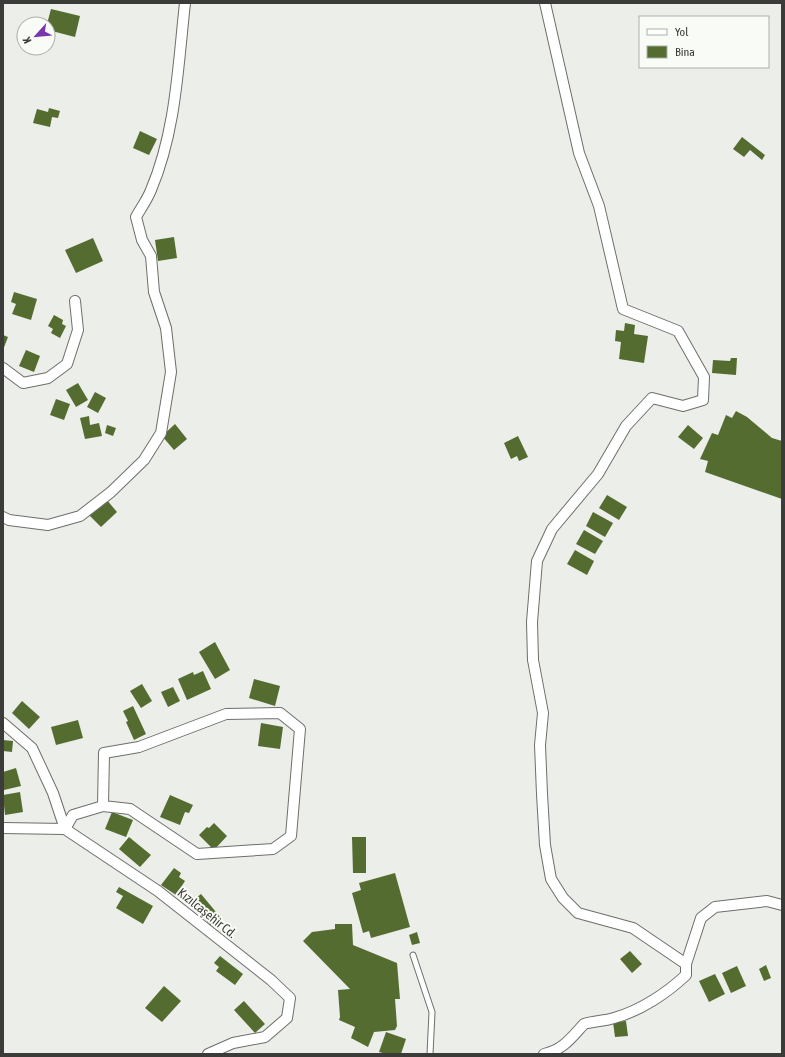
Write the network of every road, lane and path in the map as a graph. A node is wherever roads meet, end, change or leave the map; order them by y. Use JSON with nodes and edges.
{"nodes":[{"id":1,"x":185,"y":3,"type":"edge"},
{"id":2,"x":545,"y":3,"type":"edge"},
{"id":3,"x":75,"y":301,"type":"dead end"},
{"id":4,"x":3,"y":368,"type":"edge"},
{"id":5,"x":3,"y":517,"type":"edge"},
{"id":6,"x":3,"y":723,"type":"edge"},
{"id":7,"x":103,"y":806,"type":"junction"},
{"id":8,"x":3,"y":828,"type":"edge"},
{"id":9,"x":65,"y":829,"type":"junction"},
{"id":10,"x":782,"y":905,"type":"edge"},
{"id":11,"x":413,"y":955,"type":"dead end"},
{"id":12,"x":686,"y":964,"type":"junction"},
{"id":13,"x":209,"y":1054,"type":"edge"},
{"id":14,"x":430,"y":1054,"type":"edge"},
{"id":15,"x":544,"y":1054,"type":"edge"}],
"edges":[{"from":1,"to":5,"type":"street"},
{"from":2,"to":12,"type":"street"},
{"from":3,"to":4,"type":"street"},
{"from":6,"to":9,"type":"street"},
{"from":7,"to":7,"type":"street"},
{"from":7,"to":9,"type":"street"},
{"from":8,"to":9,"type":"street"},
{"from":9,"to":13,"type":"street","name":"Kızılcaşehir Cd."},
{"from":10,"to":12,"type":"street"},
{"from":11,"to":14,"type":"lane"},
{"from":12,"to":15,"type":"street"}]}
